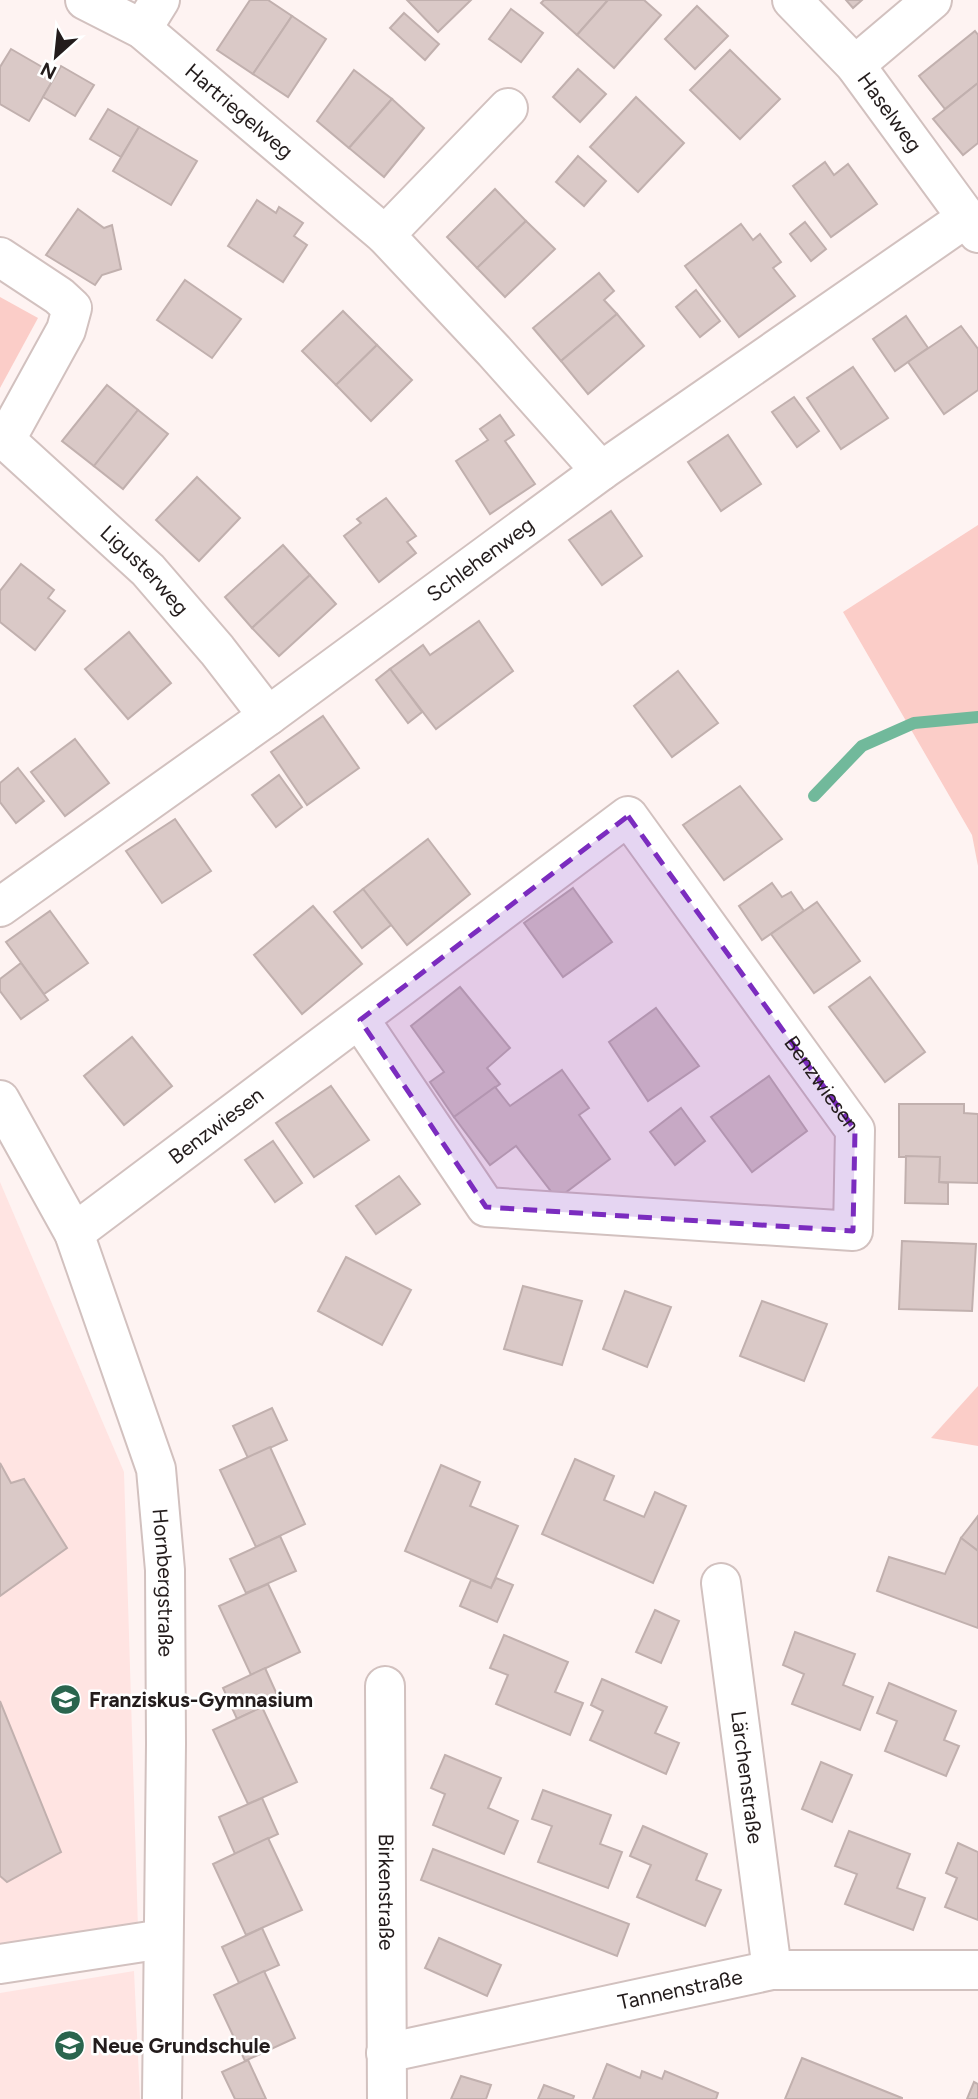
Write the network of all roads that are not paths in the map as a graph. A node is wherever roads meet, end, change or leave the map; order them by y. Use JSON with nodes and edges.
{"nodes":[{"id":1,"x":85,"y":0,"type":"edge"},
{"id":2,"x":792,"y":0,"type":"edge"},
{"id":3,"x":932,"y":0,"type":"edge"},
{"id":4,"x":151,"y":14,"type":"edge"},
{"id":5,"x":855,"y":65,"type":"junction"},
{"id":6,"x":508,"y":108,"type":"dead end"},
{"id":7,"x":972,"y":225,"type":"edge"},
{"id":8,"x":385,"y":235,"type":"junction"},
{"id":9,"x":0,"y":257,"type":"edge"},
{"id":10,"x":3,"y":437,"type":"edge"},
{"id":11,"x":601,"y":471,"type":"junction"},
{"id":12,"x":268,"y":716,"type":"junction"},
{"id":13,"x":0,"y":907,"type":"edge"},
{"id":14,"x":360,"y":1020,"type":"junction"},
{"id":15,"x":0,"y":1100,"type":"edge"},
{"id":16,"x":75,"y":1233,"type":"junction"},
{"id":17,"x":721,"y":1583,"type":"dead end"},
{"id":18,"x":385,"y":1686,"type":"dead end"},
{"id":19,"x":163,"y":1939,"type":"junction"},
{"id":20,"x":0,"y":1964,"type":"edge"},
{"id":21,"x":772,"y":1970,"type":"junction"},
{"id":22,"x":978,"y":1970,"type":"edge"},
{"id":23,"x":386,"y":2053,"type":"junction"},
{"id":24,"x":162,"y":2099,"type":"edge"},
{"id":25,"x":387,"y":2099,"type":"edge"}],
"edges":[{"from":1,"to":4,"type":"street","name":"Hartriegelweg"},
{"from":2,"to":5,"type":"street","name":"Haselweg"},
{"from":3,"to":5,"type":"street"},
{"from":4,"to":8,"type":"street","name":"Hartriegelweg"},
{"from":5,"to":7,"type":"street","name":"Haselweg"},
{"from":6,"to":8,"type":"street"},
{"from":7,"to":11,"type":"street","name":"Schlehenweg"},
{"from":8,"to":11,"type":"street","name":"Hartriegelweg"},
{"from":9,"to":10,"type":"street","name":"Ligusterweg"},
{"from":10,"to":12,"type":"street","name":"Ligusterweg"},
{"from":11,"to":12,"type":"street","name":"Schlehenweg"},
{"from":12,"to":13,"type":"street","name":"Schlehenweg"},
{"from":14,"to":14,"type":"street","name":"Benzwiesen"},
{"from":14,"to":16,"type":"street","name":"Benzwiesen"},
{"from":15,"to":16,"type":"street","name":"Hornbergstraße"},
{"from":16,"to":19,"type":"street","name":"Hornbergstraße"},
{"from":17,"to":21,"type":"street","name":"Lärchenstraße"},
{"from":18,"to":23,"type":"street","name":"Birkenstraße"},
{"from":19,"to":20,"type":"street"},
{"from":19,"to":24,"type":"street","name":"Hornbergstraße"},
{"from":21,"to":22,"type":"street","name":"Tannenstraße"},
{"from":21,"to":23,"type":"street","name":"Tannenstraße"},
{"from":23,"to":25,"type":"street","name":"Birkenstraße"}]}
